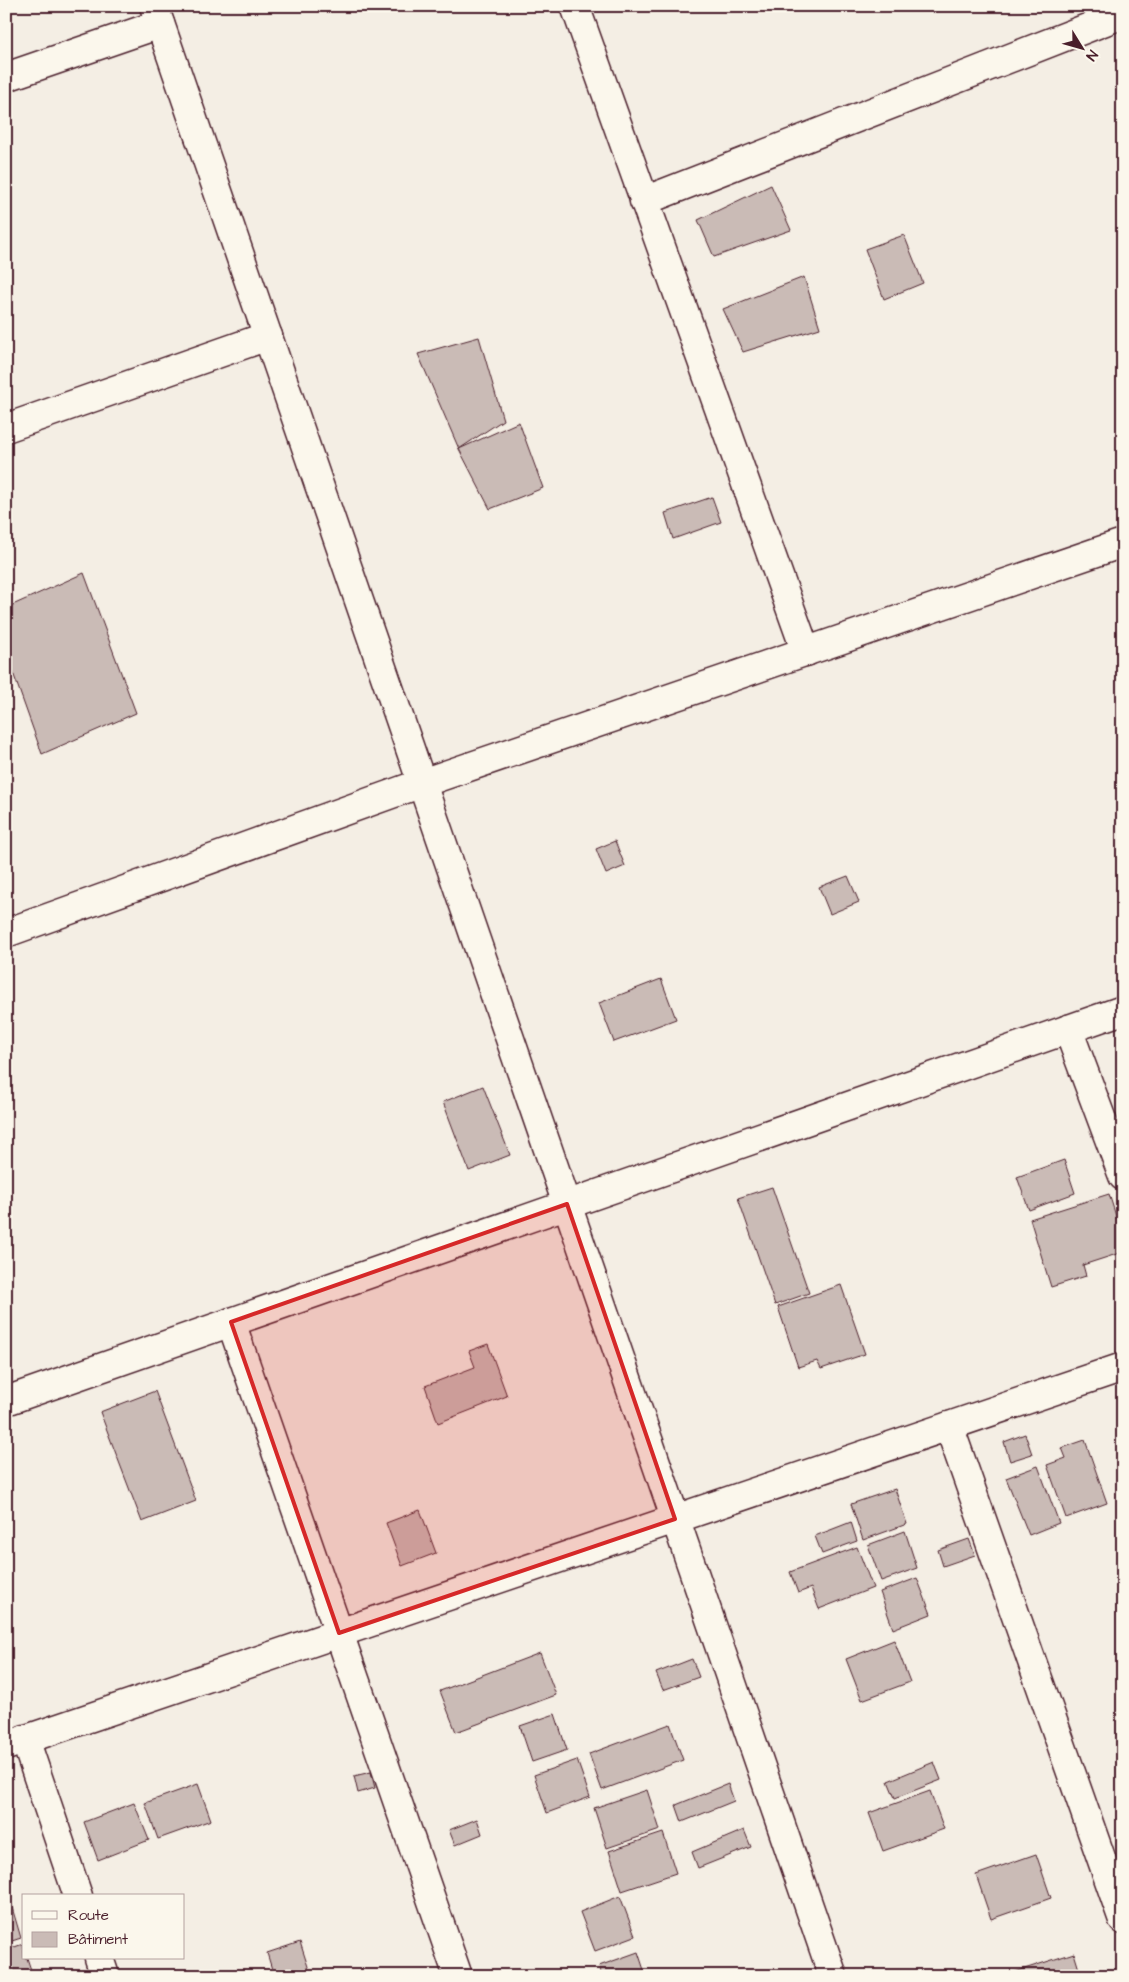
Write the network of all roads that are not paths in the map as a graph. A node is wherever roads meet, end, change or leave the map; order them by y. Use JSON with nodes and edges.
{"nodes":[{"id":1,"x":575,"y":6,"type":"edge"},
{"id":2,"x":1123,"y":14,"type":"edge"},
{"id":3,"x":157,"y":15,"type":"edge"},
{"id":4,"x":6,"y":77,"type":"edge"},
{"id":5,"x":644,"y":201,"type":"junction"},
{"id":6,"x":268,"y":336,"type":"junction"},
{"id":7,"x":6,"y":428,"type":"edge"},
{"id":8,"x":1123,"y":543,"type":"edge"},
{"id":9,"x":806,"y":652,"type":"junction"},
{"id":10,"x":422,"y":783,"type":"junction"},
{"id":11,"x":6,"y":933,"type":"edge"},
{"id":12,"x":1123,"y":1010,"type":"edge"},
{"id":13,"x":1068,"y":1029,"type":"junction"},
{"id":14,"x":1123,"y":1176,"type":"edge"},
{"id":15,"x":567,"y":1204,"type":"junction"},
{"id":16,"x":231,"y":1322,"type":"junction"},
{"id":17,"x":1123,"y":1368,"type":"edge"},
{"id":18,"x":6,"y":1401,"type":"edge"},
{"id":19,"x":949,"y":1426,"type":"junction"},
{"id":20,"x":676,"y":1519,"type":"junction"},
{"id":21,"x":339,"y":1634,"type":"junction"},
{"id":22,"x":16,"y":1742,"type":"edge"},
{"id":23,"x":77,"y":1894,"type":"edge"},
{"id":24,"x":1123,"y":1920,"type":"edge"},
{"id":25,"x":100,"y":1960,"type":"edge"},
{"id":26,"x":105,"y":1976,"type":"edge"},
{"id":27,"x":458,"y":1976,"type":"edge"},
{"id":28,"x":833,"y":1976,"type":"edge"}],
"edges":[{"from":1,"to":5,"type":"street"},
{"from":2,"to":5,"type":"street"},
{"from":3,"to":4,"type":"street"},
{"from":3,"to":6,"type":"street"},
{"from":5,"to":9,"type":"street"},
{"from":6,"to":7,"type":"street"},
{"from":6,"to":10,"type":"street"},
{"from":8,"to":9,"type":"street"},
{"from":9,"to":10,"type":"street"},
{"from":10,"to":11,"type":"street"},
{"from":10,"to":15,"type":"street"},
{"from":12,"to":13,"type":"street"},
{"from":13,"to":14,"type":"street"},
{"from":13,"to":15,"type":"street"},
{"from":15,"to":16,"type":"street"},
{"from":15,"to":20,"type":"street"},
{"from":16,"to":18,"type":"street"},
{"from":16,"to":21,"type":"street"},
{"from":17,"to":19,"type":"street"},
{"from":19,"to":20,"type":"street"},
{"from":19,"to":24,"type":"street"},
{"from":20,"to":21,"type":"street"},
{"from":20,"to":28,"type":"street"},
{"from":21,"to":22,"type":"street"},
{"from":21,"to":27,"type":"street"},
{"from":22,"to":23,"type":"street"},
{"from":25,"to":26,"type":"street"}]}
